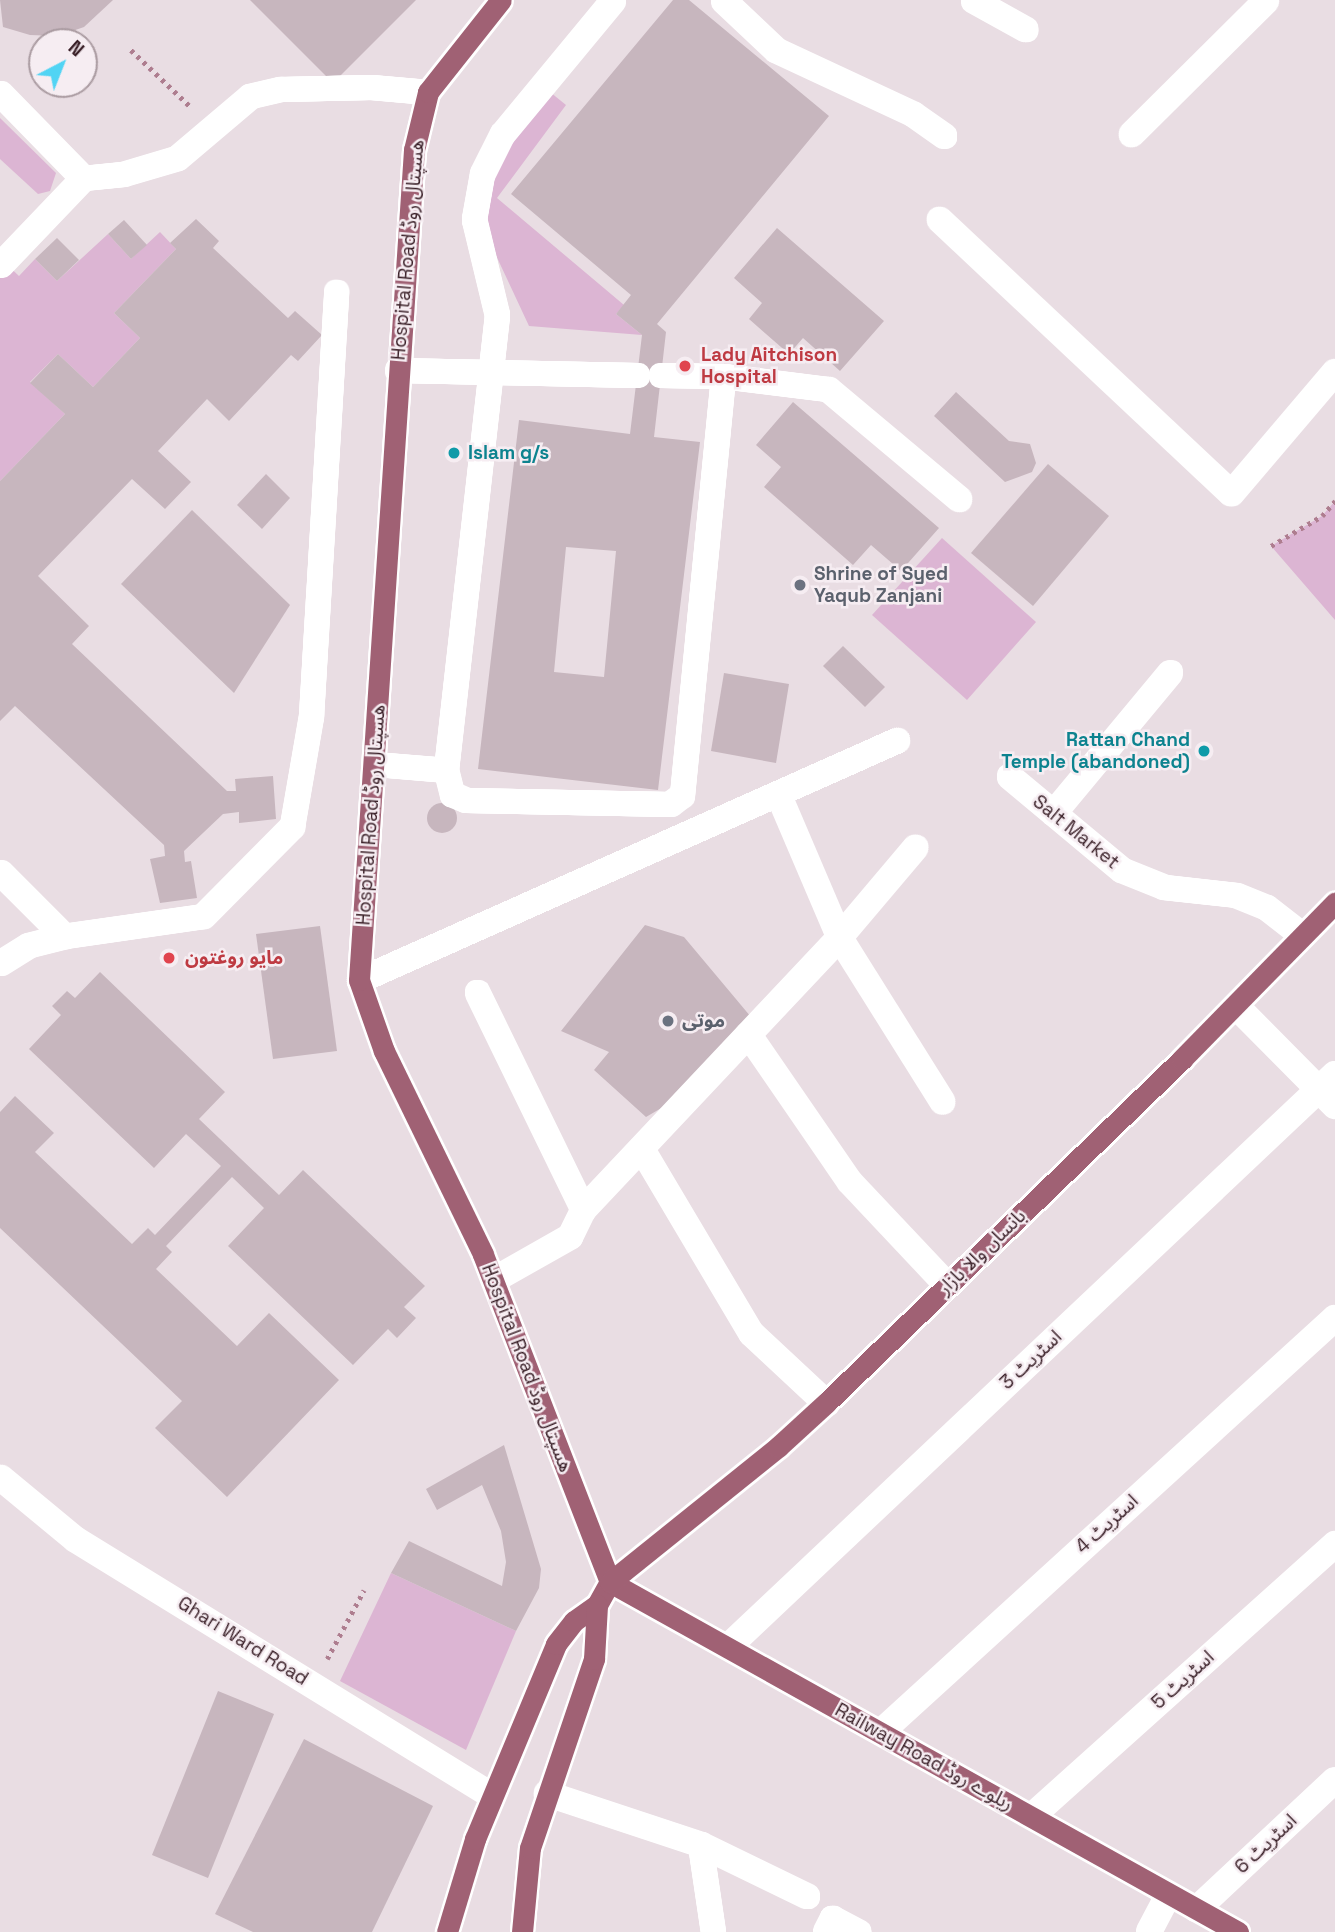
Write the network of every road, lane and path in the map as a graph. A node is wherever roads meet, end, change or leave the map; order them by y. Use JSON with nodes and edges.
{"nodes":[{"id":1,"x":501,"y":0,"type":"edge"},
{"id":2,"x":613,"y":0,"type":"edge"},
{"id":3,"x":723,"y":0,"type":"edge"},
{"id":4,"x":973,"y":0,"type":"edge"},
{"id":5,"x":1266,"y":0,"type":"edge"},
{"id":6,"x":1025,"y":29,"type":"dead end"},
{"id":7,"x":131,"y":50,"type":"dead end"},
{"id":8,"x":428,"y":92,"type":"junction"},
{"id":9,"x":0,"y":93,"type":"edge"},
{"id":10,"x":213,"y":128,"type":"junction"},
{"id":11,"x":1131,"y":134,"type":"dead end"},
{"id":12,"x":944,"y":136,"type":"dead end"},
{"id":13,"x":83,"y":178,"type":"junction"},
{"id":14,"x":939,"y":219,"type":"dead end"},
{"id":15,"x":0,"y":265,"type":"edge"},
{"id":16,"x":336,"y":292,"type":"dead end"},
{"id":17,"x":397,"y":370,"type":"junction"},
{"id":18,"x":1335,"y":371,"type":"edge"},
{"id":19,"x":490,"y":372,"type":"junction"},
{"id":20,"x":637,"y":375,"type":"dead end"},
{"id":21,"x":660,"y":375,"type":"dead end"},
{"id":22,"x":723,"y":376,"type":"junction"},
{"id":23,"x":959,"y":499,"type":"dead end"},
{"id":24,"x":1335,"y":501,"type":"edge"},
{"id":25,"x":1271,"y":546,"type":"dead end"},
{"id":26,"x":1170,"y":671,"type":"dead end"},
{"id":27,"x":897,"y":740,"type":"dead end"},
{"id":28,"x":375,"y":764,"type":"junction"},
{"id":29,"x":446,"y":770,"type":"junction"},
{"id":30,"x":1009,"y":776,"type":"dead end"},
{"id":31,"x":778,"y":794,"type":"junction"},
{"id":32,"x":1053,"y":813,"type":"junction"},
{"id":33,"x":915,"y":847,"type":"dead end"},
{"id":34,"x":0,"y":872,"type":"edge"},
{"id":35,"x":1335,"y":902,"type":"edge"},
{"id":36,"x":1302,"y":935,"type":"junction"},
{"id":37,"x":64,"y":936,"type":"junction"},
{"id":38,"x":839,"y":937,"type":"junction"},
{"id":39,"x":0,"y":963,"type":"edge"},
{"id":40,"x":359,"y":980,"type":"junction"},
{"id":41,"x":477,"y":992,"type":"dead end"},
{"id":42,"x":1236,"y":1006,"type":"junction"},
{"id":43,"x":748,"y":1034,"type":"junction"},
{"id":44,"x":1335,"y":1073,"type":"edge"},
{"id":45,"x":1318,"y":1088,"type":"junction"},
{"id":46,"x":942,"y":1101,"type":"dead end"},
{"id":47,"x":1335,"y":1106,"type":"edge"},
{"id":48,"x":641,"y":1148,"type":"junction"},
{"id":49,"x":583,"y":1209,"type":"junction"},
{"id":50,"x":494,"y":1279,"type":"junction"},
{"id":51,"x":947,"y":1285,"type":"junction"},
{"id":52,"x":1335,"y":1317,"type":"edge"},
{"id":53,"x":826,"y":1403,"type":"junction"},
{"id":54,"x":0,"y":1477,"type":"edge"},
{"id":55,"x":1335,"y":1543,"type":"edge"},
{"id":56,"x":610,"y":1582,"type":"junction"},
{"id":57,"x":364,"y":1590,"type":"dead end"},
{"id":58,"x":597,"y":1605,"type":"junction"},
{"id":59,"x":727,"y":1647,"type":"junction"},
{"id":60,"x":314,"y":1685,"type":"junction"},
{"id":61,"x":880,"y":1732,"type":"junction"},
{"id":62,"x":1335,"y":1779,"type":"edge"},
{"id":63,"x":546,"y":1793,"type":"junction"},
{"id":64,"x":492,"y":1796,"type":"junction"},
{"id":65,"x":1031,"y":1816,"type":"junction"},
{"id":66,"x":700,"y":1844,"type":"junction"},
{"id":67,"x":1168,"y":1894,"type":"junction"},
{"id":68,"x":807,"y":1896,"type":"dead end"},
{"id":69,"x":1196,"y":1909,"type":"junction"},
{"id":70,"x":447,"y":1932,"type":"edge"},
{"id":71,"x":522,"y":1932,"type":"edge"},
{"id":72,"x":713,"y":1932,"type":"edge"},
{"id":73,"x":825,"y":1932,"type":"edge"},
{"id":74,"x":858,"y":1932,"type":"edge"},
{"id":75,"x":1148,"y":1932,"type":"edge"},
{"id":76,"x":1238,"y":1932,"type":"edge"}],
"edges":[{"from":1,"to":8,"type":"main road","name":"Hospital Road ھسپتال روڈ"},
{"from":2,"to":19,"type":"street"},
{"from":3,"to":12,"type":"street"},
{"from":4,"to":6,"type":"street"},
{"from":5,"to":11,"type":"street"},
{"from":7,"to":10,"type":"path"},
{"from":8,"to":10,"type":"street"},
{"from":8,"to":17,"type":"main road","name":"Hospital Road ھسپتال روڈ"},
{"from":9,"to":13,"type":"street"},
{"from":10,"to":13,"type":"street"},
{"from":13,"to":15,"type":"street"},
{"from":14,"to":18,"type":"street"},
{"from":16,"to":37,"type":"street"},
{"from":17,"to":19,"type":"street"},
{"from":17,"to":28,"type":"main road","name":"Hospital Road ھسپتال روڈ"},
{"from":19,"to":20,"type":"street"},
{"from":19,"to":29,"type":"street"},
{"from":21,"to":22,"type":"street"},
{"from":22,"to":23,"type":"street"},
{"from":22,"to":29,"type":"street"},
{"from":24,"to":25,"type":"path"},
{"from":26,"to":32,"type":"street"},
{"from":27,"to":31,"type":"street"},
{"from":28,"to":29,"type":"street"},
{"from":28,"to":40,"type":"main road","name":"Hospital Road ھسپتال روڈ"},
{"from":30,"to":32,"type":"street","name":"Salt Market"},
{"from":31,"to":38,"type":"street"},
{"from":31,"to":40,"type":"street"},
{"from":32,"to":36,"type":"street","name":"Salt Market"},
{"from":33,"to":38,"type":"street"},
{"from":34,"to":37,"type":"street"},
{"from":35,"to":36,"type":"main road","name":"بانساں والا بازار"},
{"from":36,"to":42,"type":"main road","name":"بانساں والا بازار"},
{"from":37,"to":39,"type":"street"},
{"from":38,"to":43,"type":"street"},
{"from":38,"to":46,"type":"street"},
{"from":40,"to":50,"type":"main road","name":"Hospital Road ھسپتال روڈ"},
{"from":41,"to":49,"type":"street"},
{"from":42,"to":45,"type":"street"},
{"from":42,"to":51,"type":"main road","name":"بانساں والا بازار"},
{"from":43,"to":48,"type":"street"},
{"from":43,"to":51,"type":"street"},
{"from":44,"to":45,"type":"street","name":"اسٹریٹ 3"},
{"from":45,"to":47,"type":"street"},
{"from":45,"to":59,"type":"street","name":"اسٹریٹ 3"},
{"from":48,"to":49,"type":"street"},
{"from":48,"to":53,"type":"street"},
{"from":49,"to":50,"type":"street"},
{"from":50,"to":56,"type":"main road","name":"Hospital Road ھسپتال روڈ"},
{"from":51,"to":53,"type":"main road","name":"بانساں والا بازار"},
{"from":52,"to":61,"type":"street","name":"اسٹریٹ 4"},
{"from":53,"to":56,"type":"main road","name":"بانساں والا بازار"},
{"from":54,"to":60,"type":"street","name":"Ghari Ward Road"},
{"from":55,"to":65,"type":"street","name":"اسٹریٹ 5"},
{"from":56,"to":58,"type":"main road"},
{"from":56,"to":59,"type":"main road","name":"Railway Road ریلوے روڈ"},
{"from":57,"to":60,"type":"path"},
{"from":58,"to":63,"type":"main road"},
{"from":58,"to":64,"type":"main road"},
{"from":59,"to":61,"type":"main road","name":"Railway Road ریلوے روڈ"},
{"from":60,"to":64,"type":"street","name":"Ghari Ward Road"},
{"from":61,"to":65,"type":"main road","name":"Railway Road ریلوے روڈ"},
{"from":62,"to":69,"type":"street","name":"اسٹریٹ 6"},
{"from":63,"to":66,"type":"street"},
{"from":63,"to":71,"type":"main road"},
{"from":64,"to":70,"type":"main road"},
{"from":65,"to":67,"type":"main road","name":"Railway Road ریلوے روڈ"},
{"from":66,"to":68,"type":"street"},
{"from":66,"to":72,"type":"street"},
{"from":67,"to":69,"type":"main road","name":"Railway Road ریلوے روڈ"},
{"from":67,"to":75,"type":"street"},
{"from":69,"to":76,"type":"main road","name":"Railway Road ریلوے روڈ"},
{"from":73,"to":74,"type":"street"}]}
